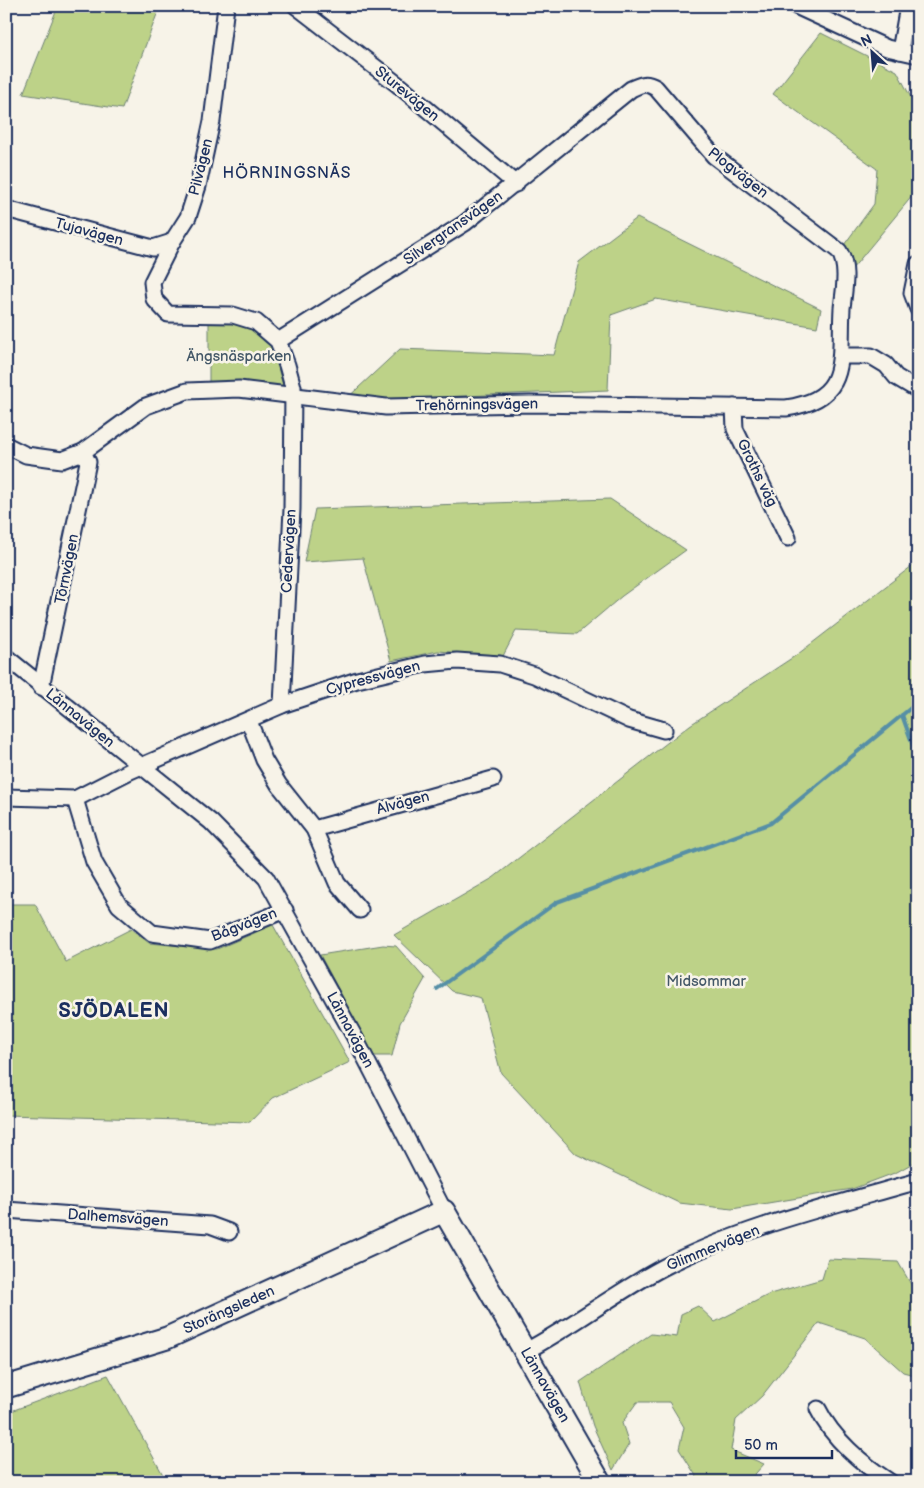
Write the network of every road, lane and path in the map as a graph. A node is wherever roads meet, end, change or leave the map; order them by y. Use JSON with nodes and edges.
{"nodes":[{"id":1,"x":226,"y":6,"type":"edge"},
{"id":2,"x":296,"y":6,"type":"edge"},
{"id":3,"x":796,"y":6,"type":"edge"},
{"id":4,"x":908,"y":6,"type":"edge"},
{"id":5,"x":900,"y":51,"type":"junction"},
{"id":6,"x":918,"y":55,"type":"edge"},
{"id":7,"x":643,"y":83,"type":"joint"},
{"id":8,"x":516,"y":184,"type":"junction"},
{"id":9,"x":6,"y":209,"type":"edge"},
{"id":10,"x":172,"y":242,"type":"junction"},
{"id":11,"x":842,"y":257,"type":"joint"},
{"id":12,"x":918,"y":264,"type":"edge"},
{"id":13,"x":918,"y":308,"type":"edge"},
{"id":14,"x":278,"y":341,"type":"junction"},
{"id":15,"x":842,"y":356,"type":"junction"},
{"id":16,"x":918,"y":390,"type":"edge"},
{"id":17,"x":292,"y":396,"type":"junction"},
{"id":18,"x":734,"y":407,"type":"junction"},
{"id":19,"x":6,"y":445,"type":"edge"},
{"id":20,"x":84,"y":452,"type":"junction"},
{"id":21,"x":788,"y":538,"type":"dead end"},
{"id":22,"x":6,"y":657,"type":"edge"},
{"id":23,"x":42,"y":687,"type":"junction"},
{"id":24,"x":282,"y":705,"type":"junction"},
{"id":25,"x":249,"y":721,"type":"junction"},
{"id":26,"x":664,"y":730,"type":"dead end"},
{"id":27,"x":143,"y":767,"type":"junction"},
{"id":28,"x":493,"y":779,"type":"dead end"},
{"id":29,"x":6,"y":796,"type":"edge"},
{"id":30,"x":75,"y":799,"type":"junction"},
{"id":31,"x":314,"y":829,"type":"junction"},
{"id":32,"x":285,"y":910,"type":"junction"},
{"id":33,"x":360,"y":910,"type":"dead end"},
{"id":34,"x":918,"y":1182,"type":"edge"},
{"id":35,"x":6,"y":1210,"type":"edge"},
{"id":36,"x":444,"y":1211,"type":"junction"},
{"id":37,"x":229,"y":1232,"type":"dead end"},
{"id":38,"x":526,"y":1351,"type":"junction"},
{"id":39,"x":6,"y":1387,"type":"edge"},
{"id":40,"x":818,"y":1409,"type":"dead end"},
{"id":41,"x":600,"y":1482,"type":"edge"},
{"id":42,"x":890,"y":1482,"type":"edge"}],
"edges":[{"from":1,"to":10,"type":"street","name":"Pilvägen"},
{"from":2,"to":8,"type":"street","name":"Sturevägen"},
{"from":3,"to":5,"type":"street"},
{"from":4,"to":5,"type":"street"},
{"from":5,"to":6,"type":"street"},
{"from":7,"to":8,"type":"street","name":"Silvergransvägen"},
{"from":7,"to":11,"type":"street","name":"Plogvägen"},
{"from":8,"to":14,"type":"street","name":"Silvergransvägen"},
{"from":9,"to":10,"type":"street","name":"Tujavägen"},
{"from":10,"to":14,"type":"street","name":"Pilvägen"},
{"from":11,"to":15,"type":"street","name":"Trehörningsvägen"},
{"from":12,"to":13,"type":"street"},
{"from":14,"to":17,"type":"street"},
{"from":15,"to":16,"type":"street"},
{"from":15,"to":18,"type":"street","name":"Trehörningsvägen"},
{"from":17,"to":18,"type":"street","name":"Trehörningsvägen"},
{"from":17,"to":20,"type":"street","name":"Trehörningsvägen"},
{"from":17,"to":24,"type":"street","name":"Cedervägen"},
{"from":18,"to":21,"type":"street","name":"Groths väg"},
{"from":19,"to":20,"type":"street","name":"Trehörningsvägen"},
{"from":20,"to":23,"type":"street","name":"Törnvägen"},
{"from":22,"to":23,"type":"street","name":"Lännavägen"},
{"from":23,"to":27,"type":"street","name":"Lännavägen"},
{"from":24,"to":25,"type":"street","name":"Cypressvägen"},
{"from":24,"to":26,"type":"street","name":"Cypressvägen"},
{"from":25,"to":27,"type":"street","name":"Cypressvägen"},
{"from":25,"to":31,"type":"street"},
{"from":27,"to":30,"type":"street","name":"Cypressvägen"},
{"from":27,"to":32,"type":"street","name":"Lännavägen"},
{"from":28,"to":31,"type":"street","name":"Alvägen"},
{"from":29,"to":30,"type":"street"},
{"from":30,"to":32,"type":"street","name":"Bågvägen"},
{"from":31,"to":33,"type":"street"},
{"from":32,"to":36,"type":"street","name":"Lännavägen"},
{"from":34,"to":38,"type":"street","name":"Glimmervägen"},
{"from":35,"to":37,"type":"street","name":"Dalhemsvägen"},
{"from":36,"to":38,"type":"main road","name":"Lännavägen"},
{"from":36,"to":39,"type":"main road","name":"Storängsleden"},
{"from":38,"to":41,"type":"main road","name":"Lännavägen"},
{"from":40,"to":42,"type":"street"}]}
